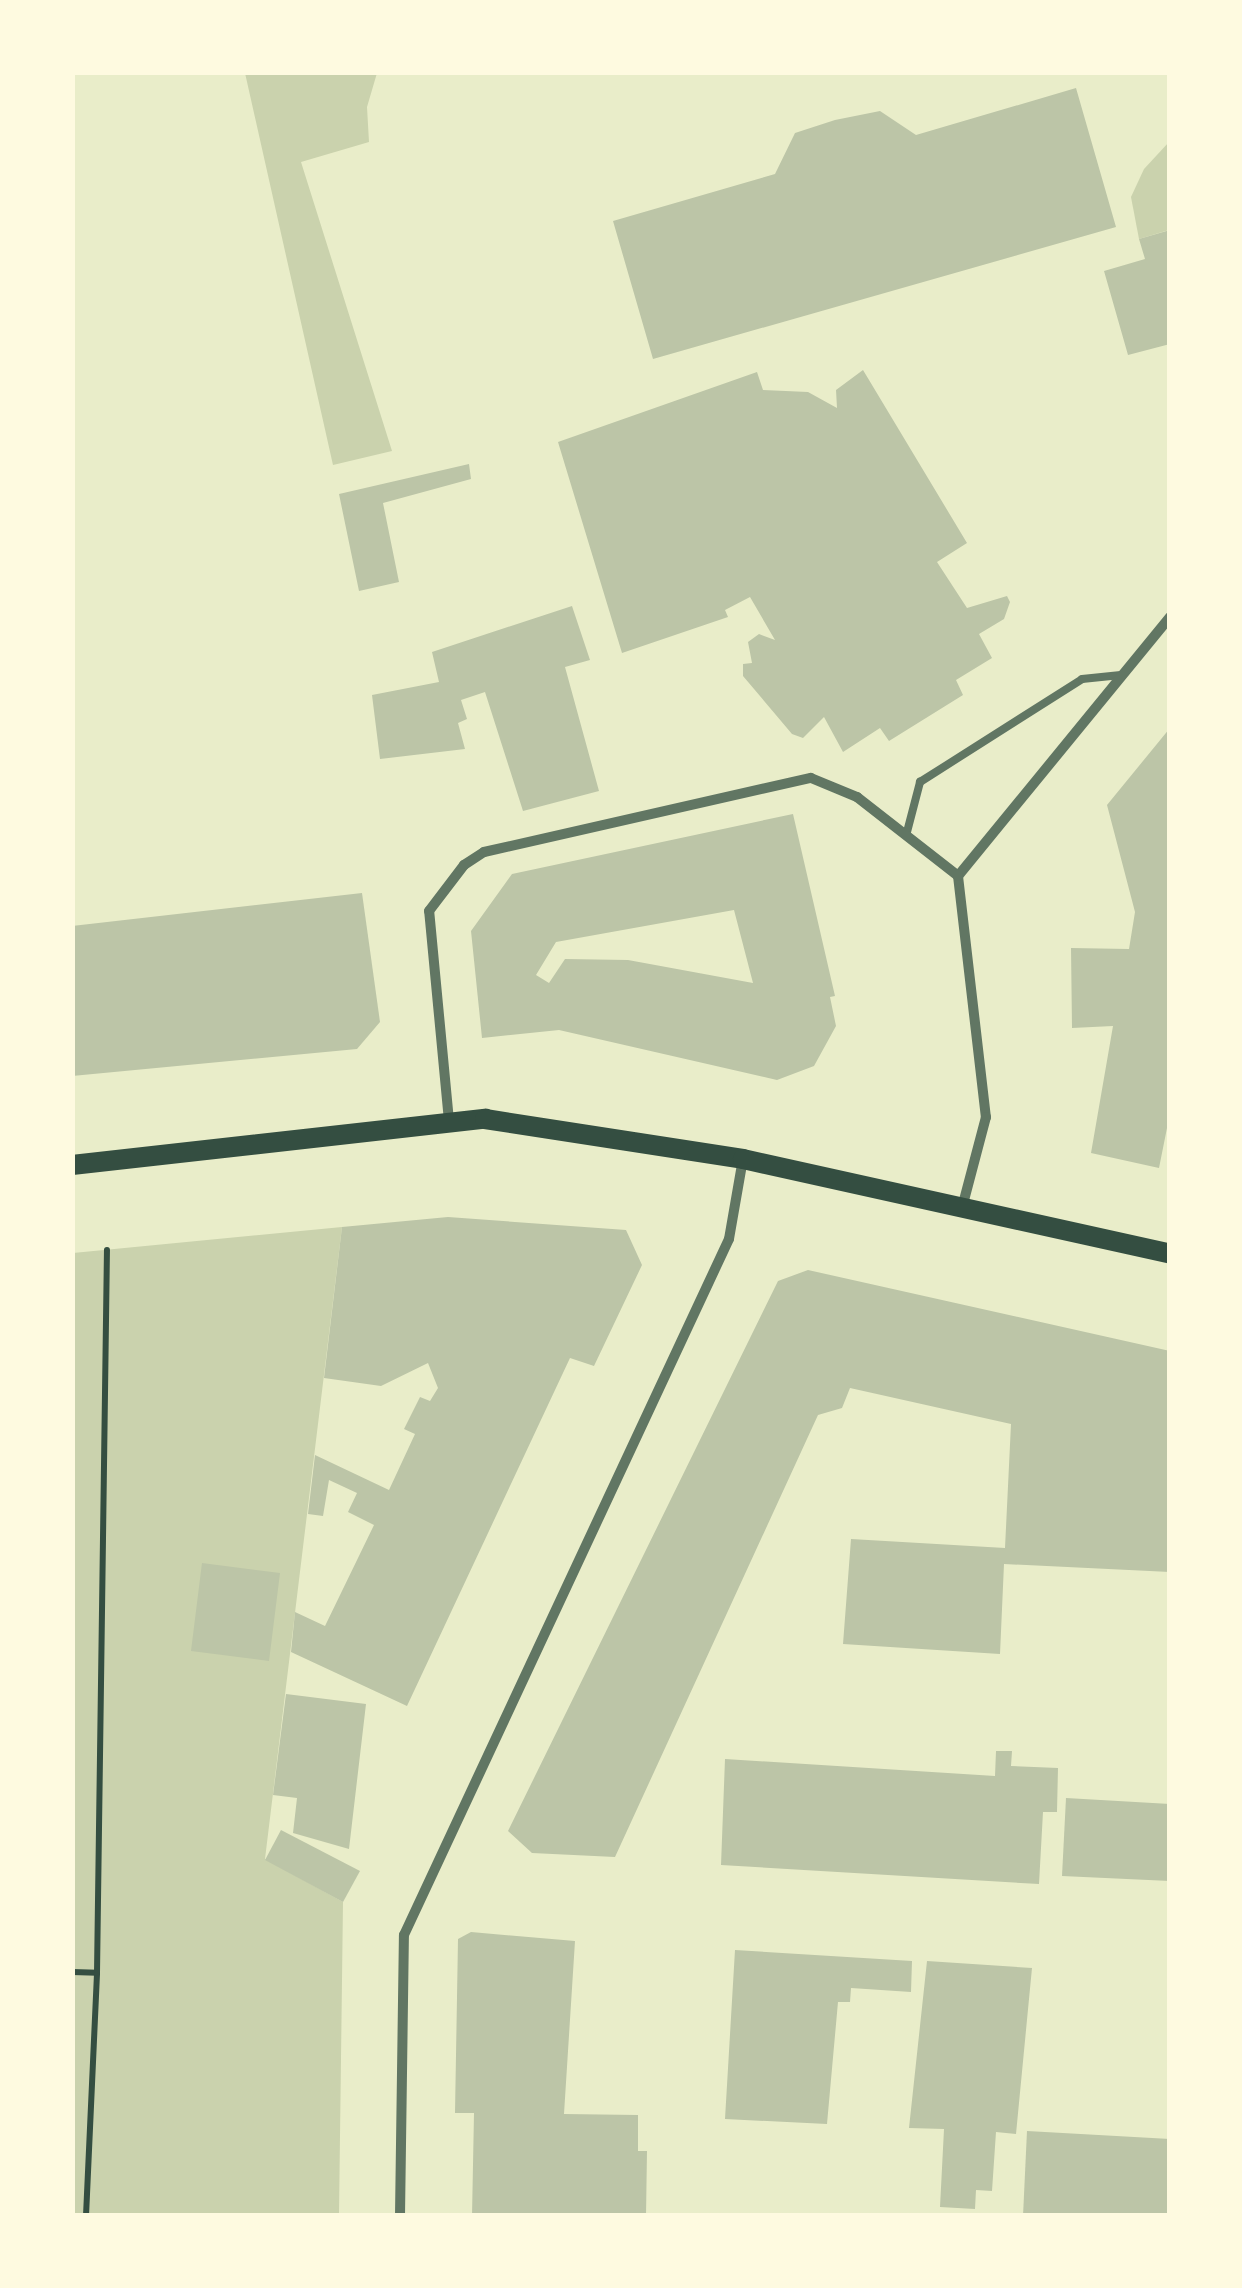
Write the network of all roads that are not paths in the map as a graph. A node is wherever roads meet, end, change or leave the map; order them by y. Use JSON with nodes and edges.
{"nodes":[{"id":1,"x":1170,"y":617,"type":"edge"},
{"id":2,"x":1121,"y":675,"type":"junction"},
{"id":3,"x":907,"y":832,"type":"junction"},
{"id":4,"x":958,"y":876,"type":"junction"},
{"id":5,"x":449,"y":1121,"type":"junction"},
{"id":6,"x":743,"y":1160,"type":"junction"},
{"id":7,"x":72,"y":1165,"type":"edge"},
{"id":8,"x":962,"y":1208,"type":"junction"},
{"id":9,"x":1170,"y":1254,"type":"edge"},
{"id":10,"x":400,"y":2216,"type":"edge"}],
"edges":[{"from":1,"to":2,"type":"street"},
{"from":2,"to":3,"type":"lane"},
{"from":2,"to":4,"type":"street"},
{"from":3,"to":4,"type":"street"},
{"from":3,"to":5,"type":"street"},
{"from":4,"to":8,"type":"street"},
{"from":5,"to":6,"type":"main road"},
{"from":5,"to":7,"type":"main road"},
{"from":6,"to":8,"type":"main road"},
{"from":6,"to":10,"type":"street"},
{"from":8,"to":9,"type":"main road"}]}
